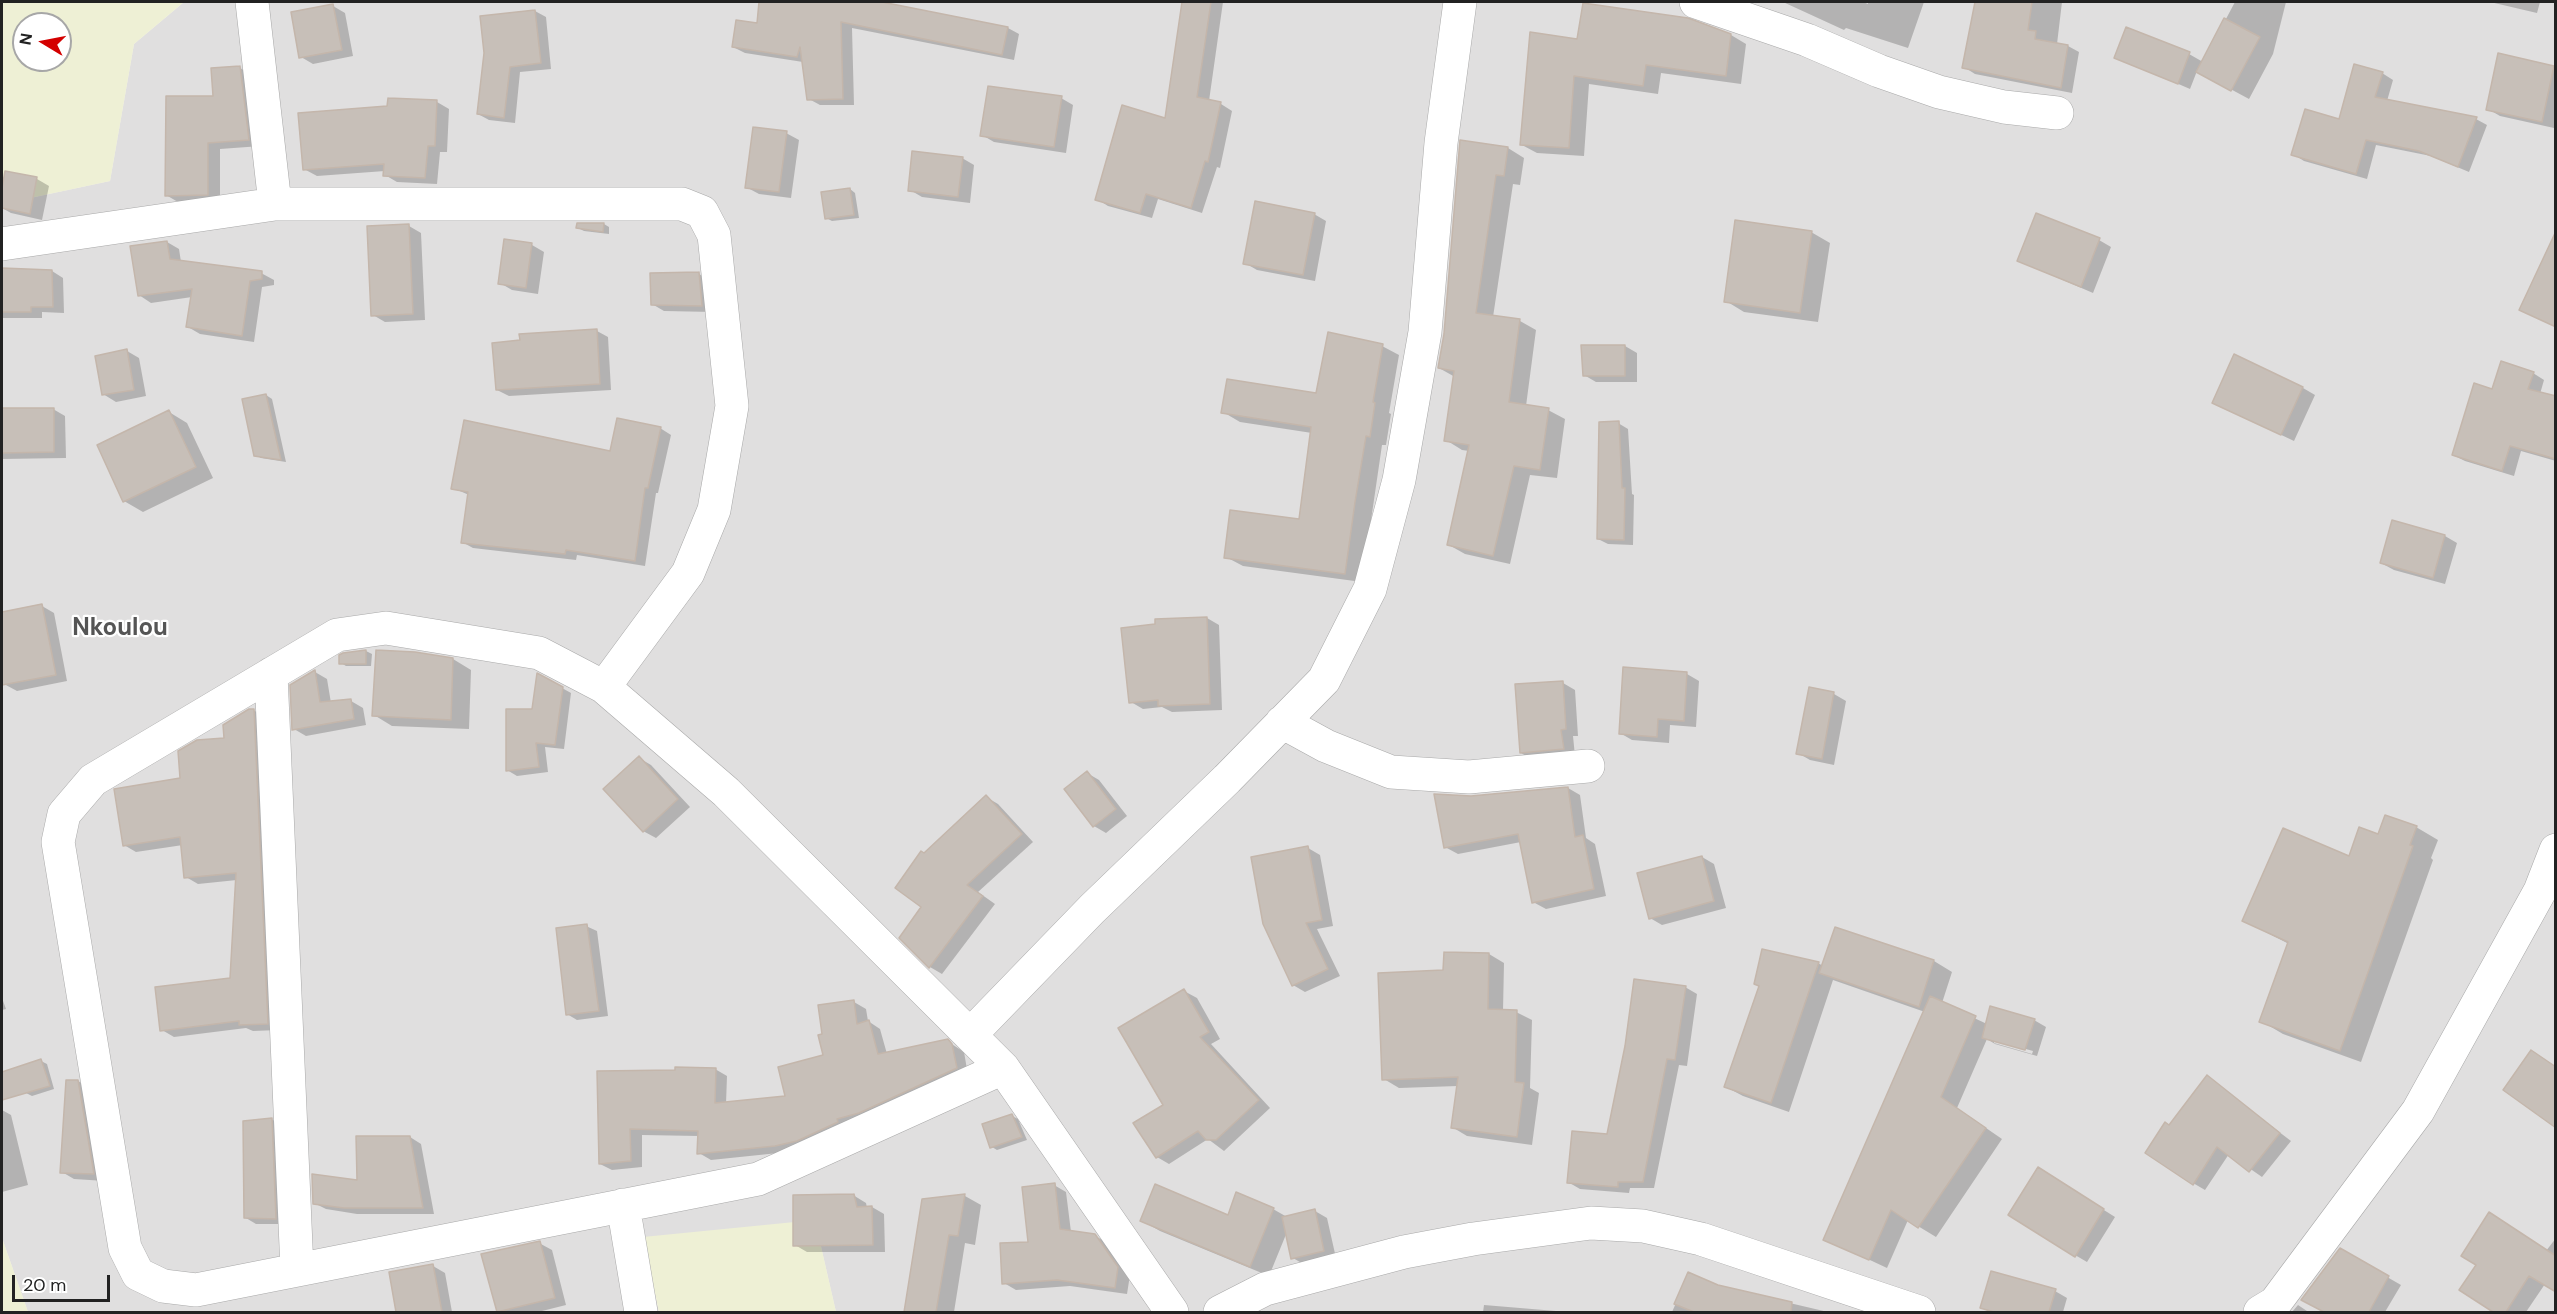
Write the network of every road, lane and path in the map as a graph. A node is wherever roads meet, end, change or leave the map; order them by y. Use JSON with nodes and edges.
{"nodes":[{"id":1,"x":252,"y":2,"type":"edge"},
{"id":2,"x":1460,"y":2,"type":"edge"},
{"id":3,"x":1696,"y":2,"type":"edge"},
{"id":4,"x":2057,"y":113,"type":"dead end"},
{"id":5,"x":275,"y":204,"type":"junction"},
{"id":6,"x":2,"y":244,"type":"edge"},
{"id":7,"x":271,"y":674,"type":"junction"},
{"id":8,"x":604,"y":687,"type":"junction"},
{"id":9,"x":1282,"y":723,"type":"junction"},
{"id":10,"x":1588,"y":766,"type":"dead end"},
{"id":11,"x":2556,"y":850,"type":"edge"},
{"id":12,"x":2548,"y":894,"type":"edge"},
{"id":13,"x":970,"y":1035,"type":"junction"},
{"id":14,"x":1003,"y":1068,"type":"junction"},
{"id":15,"x":623,"y":1205,"type":"junction"},
{"id":16,"x":297,"y":1269,"type":"junction"},
{"id":17,"x":641,"y":1312,"type":"edge"},
{"id":18,"x":1172,"y":1312,"type":"edge"},
{"id":19,"x":1220,"y":1312,"type":"edge"},
{"id":20,"x":1919,"y":1312,"type":"edge"},
{"id":21,"x":2260,"y":1312,"type":"edge"}],
"edges":[{"from":1,"to":5,"type":"street"},
{"from":2,"to":9,"type":"street"},
{"from":3,"to":4,"type":"street"},
{"from":5,"to":6,"type":"street"},
{"from":5,"to":8,"type":"street"},
{"from":7,"to":8,"type":"street"},
{"from":7,"to":16,"type":"street"},
{"from":7,"to":16,"type":"street"},
{"from":8,"to":13,"type":"street"},
{"from":9,"to":10,"type":"street"},
{"from":9,"to":13,"type":"street"},
{"from":11,"to":12,"type":"street"},
{"from":12,"to":21,"type":"street"},
{"from":13,"to":14,"type":"street"},
{"from":14,"to":15,"type":"street"},
{"from":14,"to":18,"type":"street"},
{"from":15,"to":16,"type":"street"},
{"from":15,"to":17,"type":"street"},
{"from":19,"to":20,"type":"street"}]}
